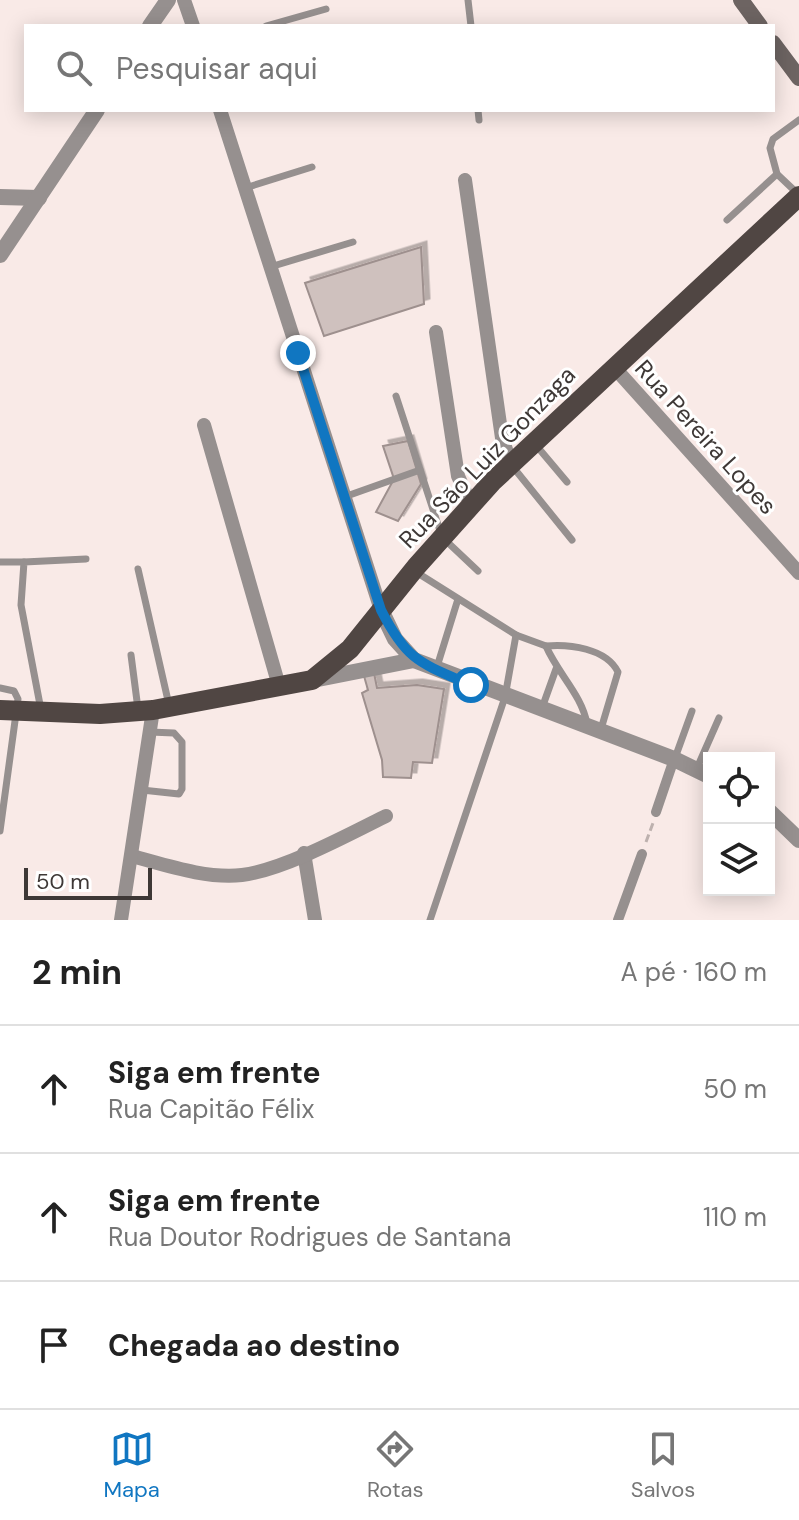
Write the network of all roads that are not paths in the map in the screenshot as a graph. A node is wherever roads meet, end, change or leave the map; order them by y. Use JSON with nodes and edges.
{"nodes":[{"id":1,"x":168,"y":0,"type":"edge"},
{"id":2,"x":184,"y":0,"type":"edge"},
{"id":3,"x":468,"y":0,"type":"edge"},
{"id":4,"x":741,"y":0,"type":"edge"},
{"id":5,"x":326,"y":9,"type":"dead end"},
{"id":6,"x":151,"y":24,"type":"edge"},
{"id":7,"x":192,"y":24,"type":"edge"},
{"id":8,"x":273,"y":24,"type":"edge"},
{"id":9,"x":471,"y":24,"type":"edge"},
{"id":10,"x":759,"y":24,"type":"edge"},
{"id":11,"x":775,"y":46,"type":"edge"},
{"id":12,"x":799,"y":78,"type":"edge"},
{"id":13,"x":96,"y":112,"type":"edge"},
{"id":14,"x":224,"y":112,"type":"edge"},
{"id":15,"x":478,"y":112,"type":"edge"},
{"id":16,"x":479,"y":120,"type":"dead end"},
{"id":17,"x":799,"y":120,"type":"edge"},
{"id":18,"x":312,"y":167,"type":"dead end"},
{"id":19,"x":777,"y":174,"type":"junction"},
{"id":20,"x":465,"y":180,"type":"dead end"},
{"id":21,"x":245,"y":188,"type":"junction"},
{"id":22,"x":799,"y":196,"type":"edge"},
{"id":23,"x":0,"y":197,"type":"edge"},
{"id":24,"x":39,"y":198,"type":"junction"},
{"id":25,"x":727,"y":220,"type":"dead end"},
{"id":26,"x":353,"y":242,"type":"dead end"},
{"id":27,"x":0,"y":255,"type":"edge"},
{"id":28,"x":270,"y":267,"type":"junction"},
{"id":29,"x":436,"y":332,"type":"dead end"},
{"id":30,"x":613,"y":366,"type":"junction"},
{"id":31,"x":396,"y":396,"type":"dead end"},
{"id":32,"x":204,"y":425,"type":"dead end"},
{"id":33,"x":533,"y":442,"type":"junction"},
{"id":34,"x":511,"y":464,"type":"junction"},
{"id":35,"x":420,"y":470,"type":"junction"},
{"id":36,"x":567,"y":482,"type":"dead end"},
{"id":37,"x":344,"y":497,"type":"junction"},
{"id":38,"x":471,"y":505,"type":"junction"},
{"id":39,"x":442,"y":537,"type":"junction"},
{"id":40,"x":572,"y":540,"type":"dead end"},
{"id":41,"x":86,"y":559,"type":"dead end"},
{"id":42,"x":0,"y":562,"type":"edge"},
{"id":43,"x":24,"y":562,"type":"junction"},
{"id":44,"x":138,"y":569,"type":"dead end"},
{"id":45,"x":413,"y":571,"type":"junction"},
{"id":46,"x":478,"y":571,"type":"dead end"},
{"id":47,"x":799,"y":573,"type":"edge"},
{"id":48,"x":458,"y":599,"type":"junction"},
{"id":49,"x":381,"y":610,"type":"junction"},
{"id":50,"x":516,"y":635,"type":"junction"},
{"id":51,"x":546,"y":646,"type":"junction"},
{"id":52,"x":131,"y":655,"type":"dead end"},
{"id":53,"x":414,"y":660,"type":"junction"},
{"id":54,"x":556,"y":669,"type":"junction"},
{"id":55,"x":436,"y":670,"type":"junction"},
{"id":56,"x":312,"y":680,"type":"junction"},
{"id":57,"x":279,"y":686,"type":"junction"},
{"id":58,"x":0,"y":688,"type":"edge"},
{"id":59,"x":505,"y":697,"type":"junction"},
{"id":60,"x":154,"y":709,"type":"junction"},
{"id":61,"x":541,"y":709,"type":"junction"},
{"id":62,"x":9,"y":711,"type":"edge"},
{"id":63,"x":692,"y":711,"type":"dead end"},
{"id":64,"x":41,"y":713,"type":"junction"},
{"id":65,"x":719,"y":718,"type":"dead end"},
{"id":66,"x":594,"y":729,"type":"junction"},
{"id":67,"x":150,"y":732,"type":"junction"},
{"id":68,"x":674,"y":759,"type":"junction"},
{"id":69,"x":702,"y":773,"type":"edge"},
{"id":70,"x":142,"y":790,"type":"junction"},
{"id":71,"x":656,"y":812,"type":"road end"},
{"id":72,"x":386,"y":816,"type":"dead end"},
{"id":73,"x":775,"y":817,"type":"edge"},
{"id":74,"x":0,"y":831,"type":"edge"},
{"id":75,"x":799,"y":840,"type":"edge"},
{"id":76,"x":304,"y":853,"type":"junction"},
{"id":77,"x":642,"y":854,"type":"road end"},
{"id":78,"x":132,"y":856,"type":"junction"},
{"id":79,"x":121,"y":920,"type":"edge"},
{"id":80,"x":315,"y":920,"type":"edge"},
{"id":81,"x":430,"y":920,"type":"edge"},
{"id":82,"x":618,"y":920,"type":"edge"}],
"edges":[{"from":1,"to":6,"type":"street"},
{"from":2,"to":7,"type":"street"},
{"from":3,"to":9,"type":"lane"},
{"from":4,"to":10,"type":"main road"},
{"from":5,"to":8,"type":"lane"},
{"from":11,"to":12,"type":"main road"},
{"from":13,"to":24,"type":"street"},
{"from":14,"to":21,"type":"street"},
{"from":15,"to":16,"type":"lane"},
{"from":17,"to":19,"type":"lane"},
{"from":18,"to":21,"type":"lane"},
{"from":19,"to":22,"type":"lane"},
{"from":19,"to":25,"type":"lane"},
{"from":20,"to":34,"type":"street"},
{"from":21,"to":28,"type":"street"},
{"from":22,"to":30,"type":"main road","name":"Rua São Luiz Gonzaga"},
{"from":23,"to":24,"type":"street"},
{"from":24,"to":27,"type":"street"},
{"from":26,"to":28,"type":"lane"},
{"from":28,"to":37,"type":"street"},
{"from":29,"to":38,"type":"street"},
{"from":30,"to":33,"type":"main road","name":"Rua São Luiz Gonzaga"},
{"from":30,"to":47,"type":"street","name":"Rua Pereira Lopes"},
{"from":31,"to":35,"type":"lane"},
{"from":32,"to":57,"type":"street"},
{"from":33,"to":34,"type":"main road","name":"Rua São Luiz Gonzaga"},
{"from":33,"to":36,"type":"lane"},
{"from":34,"to":38,"type":"main road","name":"Rua São Luiz Gonzaga"},
{"from":34,"to":40,"type":"lane"},
{"from":35,"to":37,"type":"lane"},
{"from":35,"to":39,"type":"lane"},
{"from":37,"to":49,"type":"street"},
{"from":38,"to":39,"type":"main road","name":"Rua São Luiz Gonzaga"},
{"from":39,"to":45,"type":"main road","name":"Rua São Luiz Gonzaga"},
{"from":39,"to":46,"type":"lane"},
{"from":41,"to":43,"type":"lane"},
{"from":42,"to":43,"type":"lane"},
{"from":43,"to":64,"type":"lane"},
{"from":44,"to":60,"type":"lane"},
{"from":45,"to":48,"type":"lane"},
{"from":45,"to":49,"type":"main road","name":"Rua São Luiz Gonzaga"},
{"from":48,"to":50,"type":"lane"},
{"from":48,"to":55,"type":"lane"},
{"from":49,"to":53,"type":"street"},
{"from":49,"to":56,"type":"main road","name":"Rua São Luiz Gonzaga"},
{"from":50,"to":51,"type":"lane"},
{"from":50,"to":59,"type":"lane"},
{"from":51,"to":54,"type":"lane"},
{"from":51,"to":66,"type":"lane"},
{"from":52,"to":60,"type":"lane"},
{"from":53,"to":55,"type":"street"},
{"from":53,"to":56,"type":"street"},
{"from":54,"to":61,"type":"lane"},
{"from":54,"to":66,"type":"lane"},
{"from":55,"to":59,"type":"street"},
{"from":56,"to":57,"type":"main road","name":"Rua São Luiz Gonzaga"},
{"from":57,"to":60,"type":"main road","name":"Rua São Luiz Gonzaga"},
{"from":58,"to":62,"type":"lane"},
{"from":59,"to":61,"type":"street"},
{"from":59,"to":81,"type":"lane"},
{"from":60,"to":64,"type":"main road","name":"Rua São Luiz Gonzaga"},
{"from":60,"to":67,"type":"street"},
{"from":61,"to":66,"type":"street"},
{"from":62,"to":64,"type":"main road","name":"Rua São Luiz Gonzaga"},
{"from":62,"to":74,"type":"lane"},
{"from":63,"to":68,"type":"lane"},
{"from":65,"to":69,"type":"lane"},
{"from":66,"to":68,"type":"street"},
{"from":67,"to":70,"type":"street"},
{"from":67,"to":70,"type":"lane"},
{"from":68,"to":69,"type":"street"},
{"from":68,"to":71,"type":"street"},
{"from":70,"to":78,"type":"street"},
{"from":72,"to":76,"type":"street"},
{"from":73,"to":75,"type":"street"},
{"from":76,"to":78,"type":"street"},
{"from":76,"to":80,"type":"street"},
{"from":77,"to":82,"type":"street"},
{"from":78,"to":79,"type":"street"}]}
